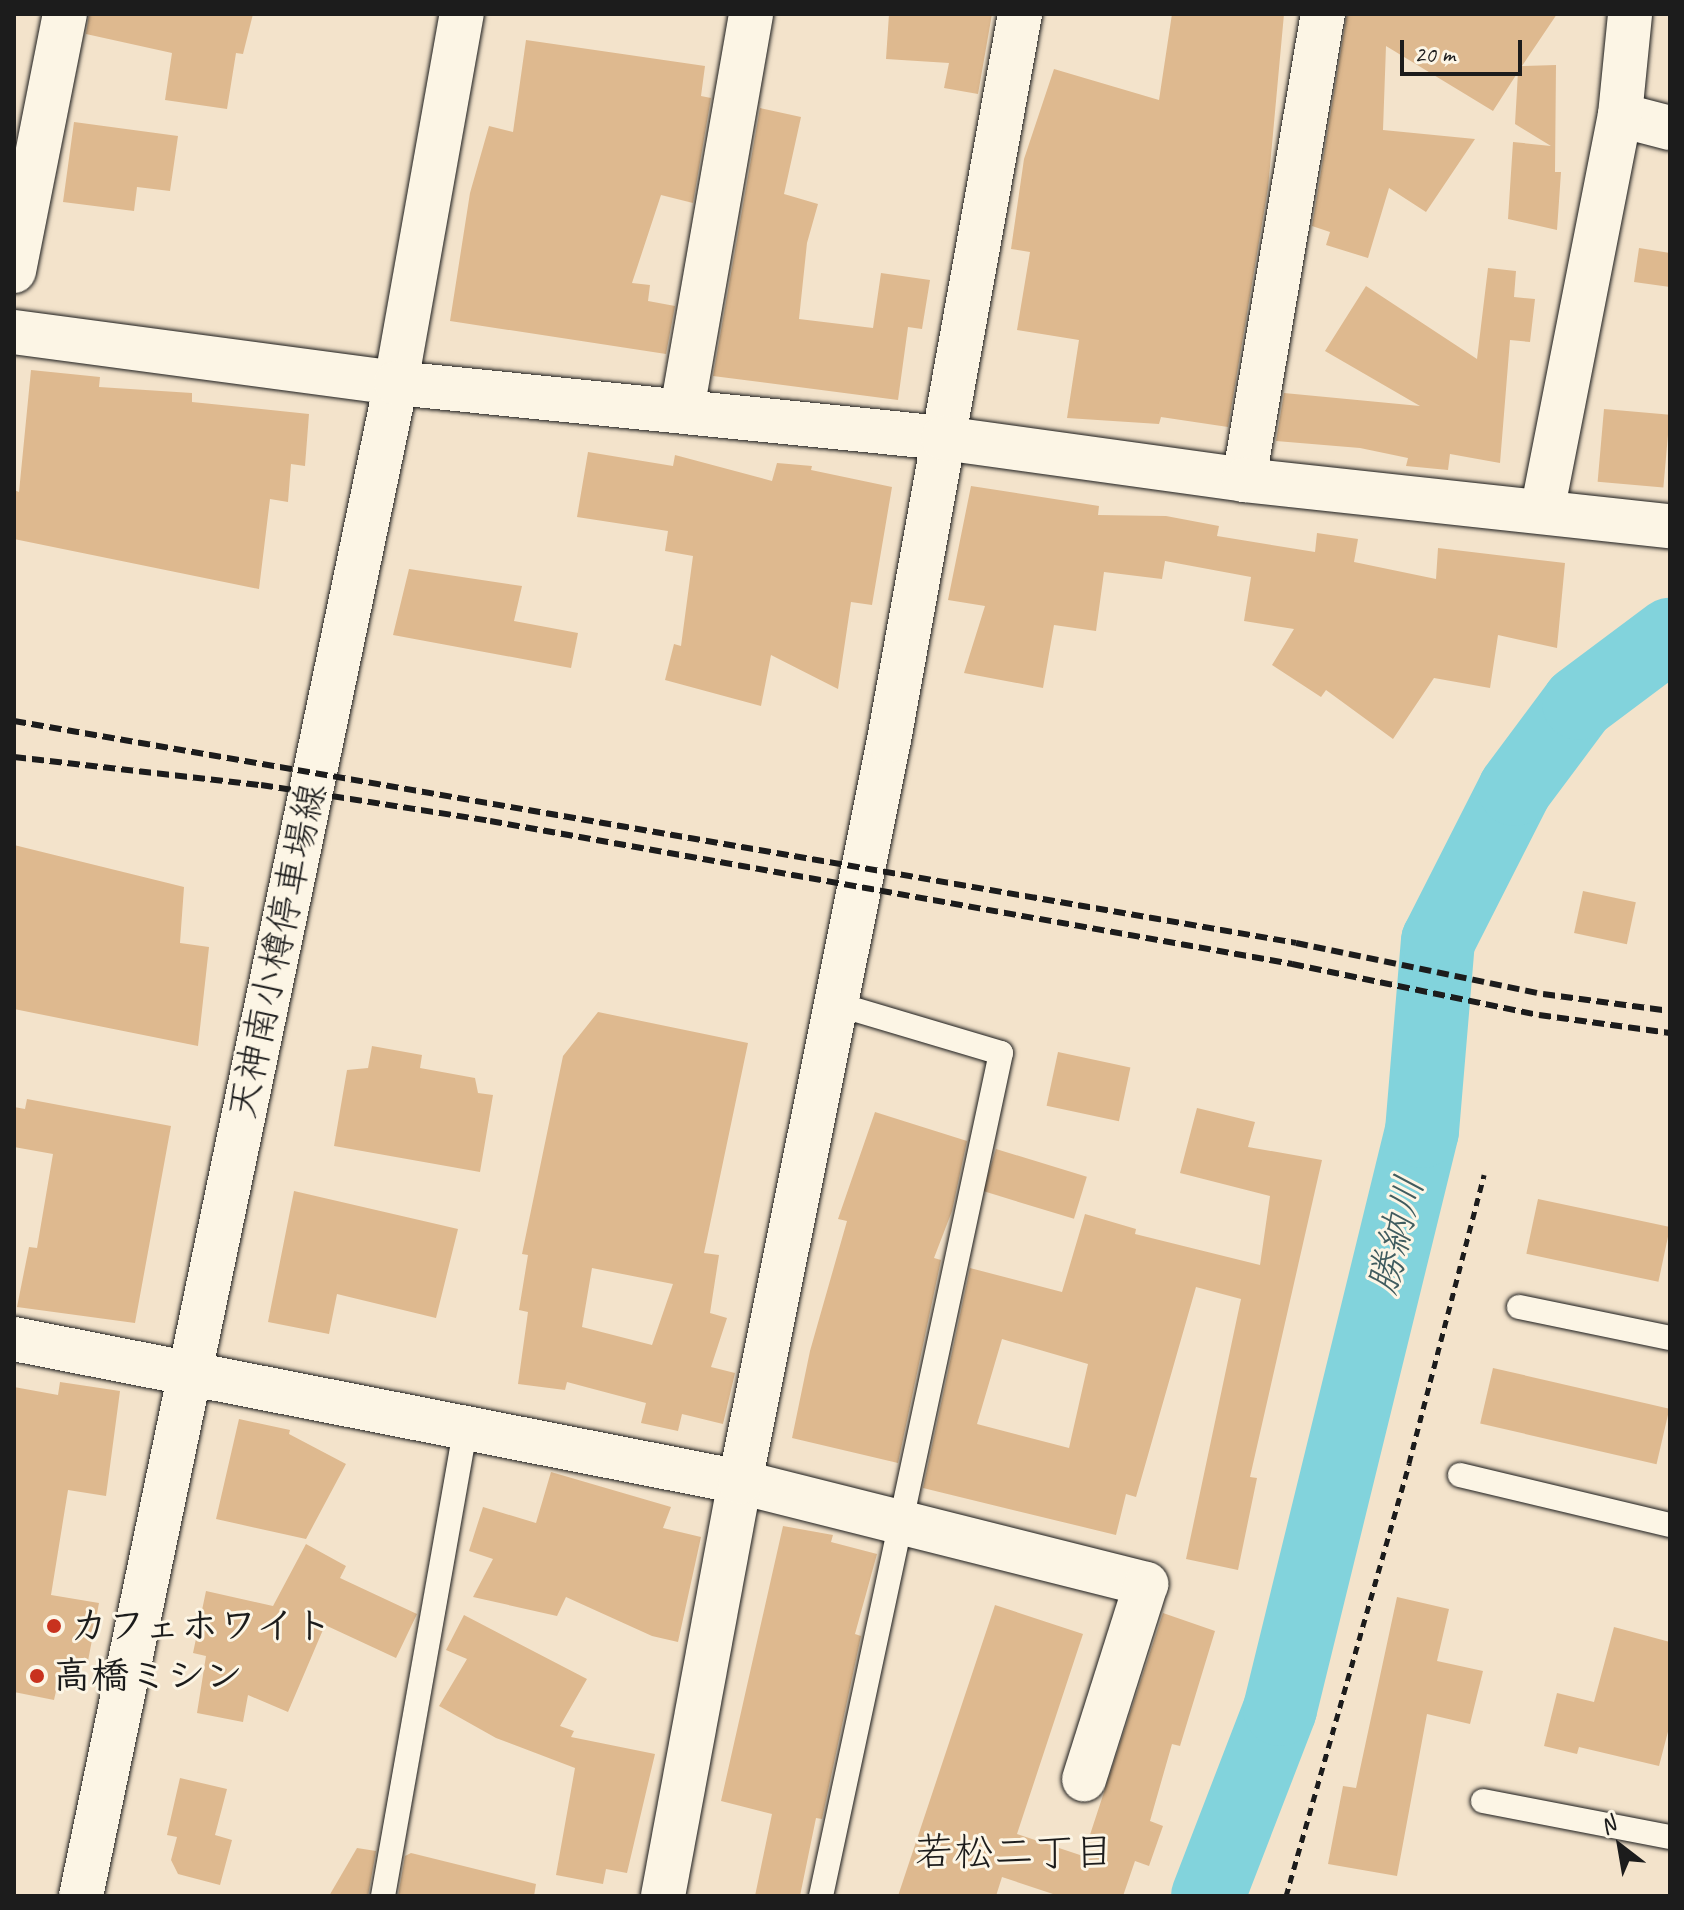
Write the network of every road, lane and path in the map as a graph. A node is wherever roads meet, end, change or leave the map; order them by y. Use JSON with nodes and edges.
{"nodes":[{"id":1,"x":65,"y":14,"type":"edge"},
{"id":2,"x":462,"y":14,"type":"edge"},
{"id":3,"x":751,"y":14,"type":"edge"},
{"id":4,"x":1020,"y":14,"type":"edge"},
{"id":5,"x":1323,"y":14,"type":"edge"},
{"id":6,"x":1630,"y":14,"type":"edge"},
{"id":7,"x":1620,"y":115,"type":"junction"},
{"id":8,"x":1670,"y":128,"type":"edge"},
{"id":9,"x":14,"y":271,"type":"edge"},
{"id":10,"x":14,"y":332,"type":"edge"},
{"id":11,"x":396,"y":383,"type":"junction"},
{"id":12,"x":682,"y":410,"type":"junction"},
{"id":13,"x":943,"y":438,"type":"junction"},
{"id":14,"x":1244,"y":480,"type":"junction"},
{"id":15,"x":1542,"y":512,"type":"junction"},
{"id":16,"x":1670,"y":526,"type":"edge"},
{"id":17,"x":837,"y":1004,"type":"junction"},
{"id":18,"x":1484,"y":1175,"type":"dead end"},
{"id":19,"x":1519,"y":1307,"type":"dead end"},
{"id":20,"x":1670,"y":1338,"type":"edge"},
{"id":21,"x":14,"y":1339,"type":"edge"},
{"id":22,"x":192,"y":1377,"type":"junction"},
{"id":23,"x":466,"y":1427,"type":"junction"},
{"id":24,"x":1460,"y":1475,"type":"dead end"},
{"id":25,"x":740,"y":1482,"type":"junction"},
{"id":26,"x":904,"y":1520,"type":"junction"},
{"id":27,"x":1670,"y":1525,"type":"edge"},
{"id":28,"x":1084,"y":1779,"type":"dead end"},
{"id":29,"x":1483,"y":1801,"type":"dead end"},
{"id":30,"x":1670,"y":1837,"type":"edge"},
{"id":31,"x":81,"y":1896,"type":"edge"},
{"id":32,"x":383,"y":1896,"type":"edge"},
{"id":33,"x":663,"y":1896,"type":"edge"},
{"id":34,"x":821,"y":1896,"type":"edge"},
{"id":35,"x":1286,"y":1896,"type":"edge"}],
"edges":[{"from":1,"to":9,"type":"street"},
{"from":2,"to":11,"type":"street","name":"天神南小樽停車場線"},
{"from":3,"to":12,"type":"street"},
{"from":4,"to":13,"type":"street"},
{"from":5,"to":14,"type":"street"},
{"from":6,"to":7,"type":"street"},
{"from":7,"to":8,"type":"street"},
{"from":7,"to":15,"type":"street"},
{"from":10,"to":11,"type":"street"},
{"from":11,"to":12,"type":"street"},
{"from":11,"to":22,"type":"street","name":"天神南小樽停車場線"},
{"from":12,"to":13,"type":"street"},
{"from":13,"to":14,"type":"street"},
{"from":13,"to":17,"type":"street"},
{"from":14,"to":15,"type":"street"},
{"from":15,"to":16,"type":"street"},
{"from":17,"to":25,"type":"street"},
{"from":17,"to":26,"type":"lane"},
{"from":18,"to":35,"type":"path"},
{"from":19,"to":20,"type":"lane"},
{"from":21,"to":22,"type":"street"},
{"from":22,"to":23,"type":"street"},
{"from":22,"to":31,"type":"street","name":"天神南小樽停車場線"},
{"from":23,"to":25,"type":"street"},
{"from":23,"to":32,"type":"lane"},
{"from":24,"to":27,"type":"lane"},
{"from":25,"to":26,"type":"street"},
{"from":25,"to":33,"type":"street"},
{"from":26,"to":28,"type":"street"},
{"from":26,"to":34,"type":"lane"},
{"from":29,"to":30,"type":"lane"}]}
